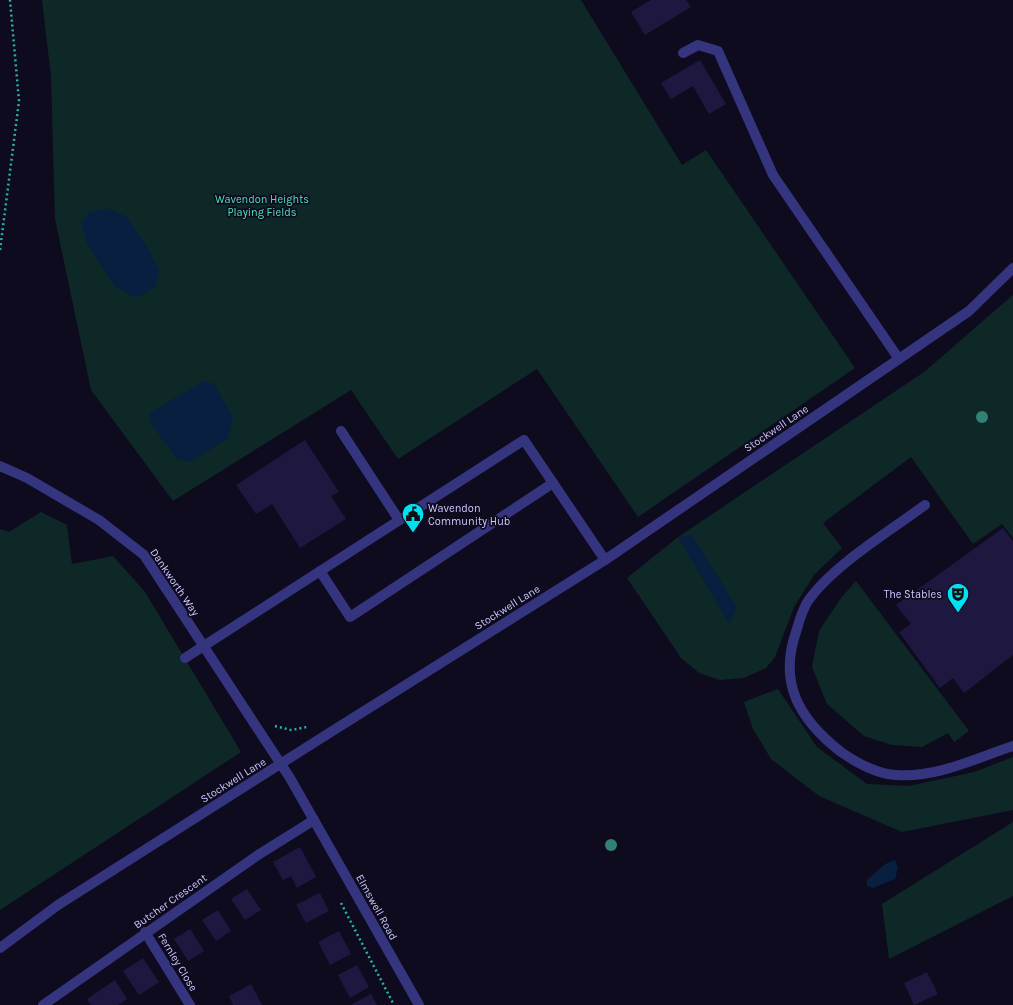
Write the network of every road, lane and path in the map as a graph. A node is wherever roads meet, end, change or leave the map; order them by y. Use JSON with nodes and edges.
{"nodes":[{"id":1,"x":10,"y":0,"type":"edge"},
{"id":2,"x":683,"y":53,"type":"dead end"},
{"id":3,"x":0,"y":250,"type":"edge"},
{"id":4,"x":1013,"y":268,"type":"edge"},
{"id":5,"x":899,"y":358,"type":"junction"},
{"id":6,"x":341,"y":431,"type":"dead end"},
{"id":7,"x":0,"y":466,"type":"edge"},
{"id":8,"x":553,"y":483,"type":"junction"},
{"id":9,"x":925,"y":506,"type":"dead end"},
{"id":10,"x":399,"y":520,"type":"junction"},
{"id":11,"x":605,"y":560,"type":"junction"},
{"id":12,"x":320,"y":571,"type":"junction"},
{"id":13,"x":204,"y":646,"type":"junction"},
{"id":14,"x":185,"y":658,"type":"dead end"},
{"id":15,"x":1013,"y":746,"type":"edge"},
{"id":16,"x":280,"y":764,"type":"junction"},
{"id":17,"x":314,"y":820,"type":"junction"},
{"id":18,"x":146,"y":932,"type":"junction"},
{"id":19,"x":0,"y":948,"type":"edge"},
{"id":20,"x":43,"y":1005,"type":"edge"},
{"id":21,"x":190,"y":1005,"type":"edge"},
{"id":22,"x":418,"y":1005,"type":"edge"}],
"edges":[{"from":1,"to":3,"type":"path"},
{"from":2,"to":5,"type":"street"},
{"from":4,"to":5,"type":"street","name":"Stockwell Lane"},
{"from":5,"to":11,"type":"street","name":"Stockwell Lane"},
{"from":6,"to":10,"type":"street"},
{"from":7,"to":13,"type":"street","name":"Dankworth Way"},
{"from":8,"to":10,"type":"street"},
{"from":8,"to":11,"type":"street"},
{"from":8,"to":12,"type":"street"},
{"from":9,"to":15,"type":"street"},
{"from":10,"to":12,"type":"street"},
{"from":11,"to":16,"type":"street","name":"Stockwell Lane"},
{"from":12,"to":13,"type":"street"},
{"from":13,"to":14,"type":"street"},
{"from":13,"to":16,"type":"street","name":"Dankworth Way"},
{"from":16,"to":17,"type":"street","name":"Elmswell Road"},
{"from":16,"to":19,"type":"street","name":"Stockwell Lane"},
{"from":17,"to":18,"type":"street","name":"Butcher Crescent"},
{"from":17,"to":22,"type":"street","name":"Elmswell Road"},
{"from":18,"to":20,"type":"street","name":"Butcher Crescent"},
{"from":18,"to":21,"type":"street","name":"Fernley Close"}]}
